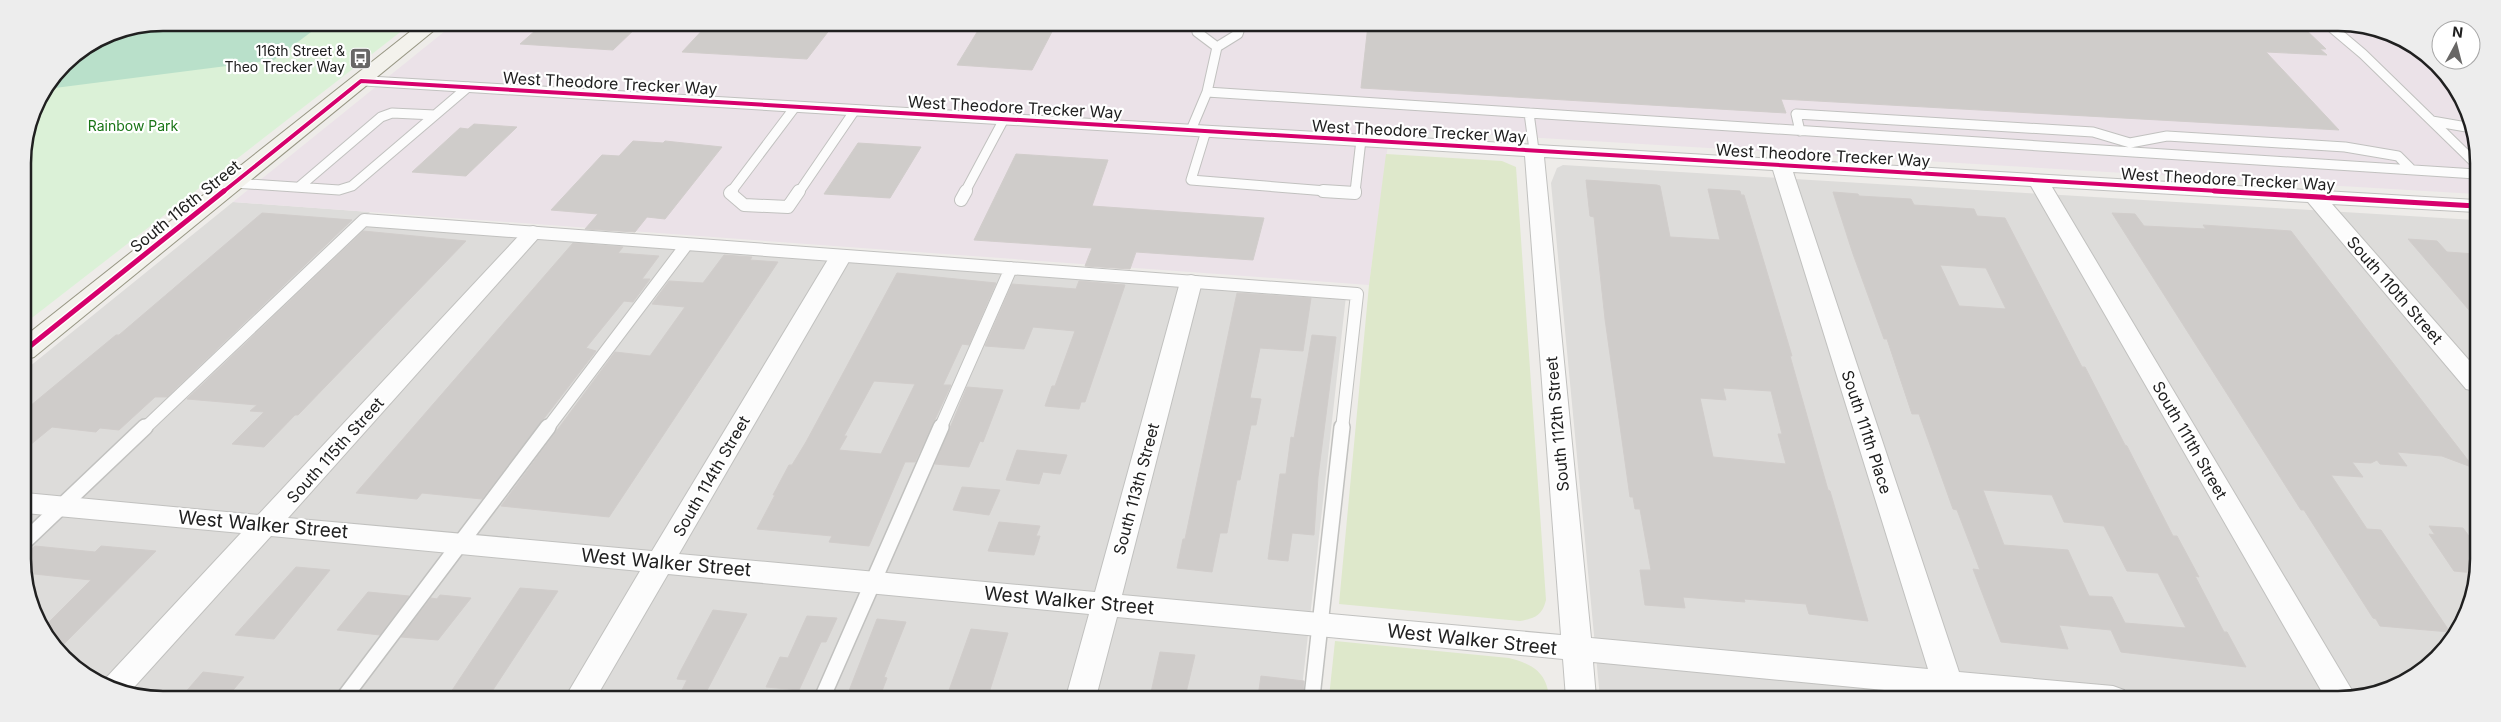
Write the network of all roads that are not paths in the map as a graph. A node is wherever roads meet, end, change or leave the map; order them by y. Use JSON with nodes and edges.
{"nodes":[{"id":1,"x":2336,"y":31,"type":"edge"},
{"id":2,"x":422,"y":32,"type":"edge"},
{"id":3,"x":1197,"y":32,"type":"edge"},
{"id":4,"x":1239,"y":32,"type":"edge"},
{"id":5,"x":1217,"y":48,"type":"junction"},
{"id":6,"x":361,"y":81,"type":"junction"},
{"id":7,"x":468,"y":87,"type":"junction"},
{"id":8,"x":1207,"y":92,"type":"junction"},
{"id":9,"x":795,"y":106,"type":"junction"},
{"id":10,"x":855,"y":110,"type":"junction"},
{"id":11,"x":1529,"y":113,"type":"junction"},
{"id":12,"x":435,"y":115,"type":"junction"},
{"id":13,"x":1004,"y":119,"type":"junction"},
{"id":14,"x":2432,"y":121,"type":"junction"},
{"id":15,"x":2464,"y":127,"type":"edge"},
{"id":16,"x":1198,"y":130,"type":"junction"},
{"id":17,"x":1800,"y":131,"type":"junction"},
{"id":18,"x":1361,"y":140,"type":"junction"},
{"id":19,"x":2130,"y":143,"type":"junction"},
{"id":20,"x":1534,"y":150,"type":"junction"},
{"id":21,"x":2138,"y":153,"type":"junction"},
{"id":22,"x":2470,"y":158,"type":"edge"},
{"id":23,"x":1781,"y":165,"type":"junction"},
{"id":24,"x":2412,"y":170,"type":"junction"},
{"id":25,"x":2470,"y":174,"type":"edge"},
{"id":26,"x":2038,"y":180,"type":"junction"},
{"id":27,"x":234,"y":183,"type":"junction"},
{"id":28,"x":299,"y":187,"type":"junction"},
{"id":29,"x":2314,"y":196,"type":"junction"},
{"id":30,"x":961,"y":200,"type":"dead end"},
{"id":31,"x":2470,"y":206,"type":"edge"},
{"id":32,"x":533,"y":232,"type":"junction"},
{"id":33,"x":687,"y":244,"type":"junction"},
{"id":34,"x":841,"y":256,"type":"junction"},
{"id":35,"x":1011,"y":268,"type":"junction"},
{"id":36,"x":1191,"y":282,"type":"junction"},
{"id":37,"x":32,"y":345,"type":"edge"},
{"id":38,"x":2470,"y":377,"type":"edge"},
{"id":39,"x":31,"y":503,"type":"edge"},
{"id":40,"x":63,"y":506,"type":"junction"},
{"id":41,"x":267,"y":524,"type":"junction"},
{"id":42,"x":31,"y":535,"type":"edge"},
{"id":43,"x":462,"y":542,"type":"junction"},
{"id":44,"x":661,"y":561,"type":"junction"},
{"id":45,"x":873,"y":581,"type":"junction"},
{"id":46,"x":1106,"y":603,"type":"junction"},
{"id":47,"x":1320,"y":624,"type":"junction"},
{"id":48,"x":1577,"y":649,"type":"junction"},
{"id":49,"x":120,"y":683,"type":"edge"},
{"id":50,"x":1313,"y":690,"type":"edge"},
{"id":51,"x":1580,"y":690,"type":"edge"},
{"id":52,"x":1943,"y":690,"type":"edge"},
{"id":53,"x":2337,"y":690,"type":"edge"},
{"id":54,"x":349,"y":691,"type":"edge"},
{"id":55,"x":584,"y":691,"type":"edge"},
{"id":56,"x":825,"y":691,"type":"edge"},
{"id":57,"x":1082,"y":691,"type":"edge"},
{"id":58,"x":1950,"y":691,"type":"edge"}],
"edges":[{"from":1,"to":14,"type":"lane"},
{"from":2,"to":6,"type":"street","name":"South 116th Street"},
{"from":3,"to":5,"type":"lane"},
{"from":4,"to":5,"type":"lane"},
{"from":5,"to":8,"type":"lane"},
{"from":6,"to":7,"type":"street","name":"West Theodore Trecker Way"},
{"from":6,"to":27,"type":"street","name":"South 116th Street"},
{"from":7,"to":9,"type":"street","name":"West Theodore Trecker Way"},
{"from":7,"to":12,"type":"lane"},
{"from":8,"to":11,"type":"lane"},
{"from":8,"to":16,"type":"lane"},
{"from":9,"to":10,"type":"street","name":"West Theodore Trecker Way"},
{"from":9,"to":10,"type":"lane"},
{"from":10,"to":13,"type":"street","name":"West Theodore Trecker Way"},
{"from":11,"to":17,"type":"lane"},
{"from":11,"to":20,"type":"lane"},
{"from":12,"to":28,"type":"lane"},
{"from":12,"to":28,"type":"lane"},
{"from":13,"to":16,"type":"street","name":"West Theodore Trecker Way"},
{"from":13,"to":30,"type":"lane"},
{"from":14,"to":15,"type":"lane"},
{"from":14,"to":22,"type":"lane"},
{"from":16,"to":18,"type":"street","name":"West Theodore Trecker Way"},
{"from":16,"to":18,"type":"lane"},
{"from":17,"to":19,"type":"lane"},
{"from":17,"to":21,"type":"lane"},
{"from":18,"to":20,"type":"street","name":"West Theodore Trecker Way"},
{"from":19,"to":21,"type":"lane"},
{"from":19,"to":24,"type":"lane"},
{"from":20,"to":23,"type":"street","name":"West Theodore Trecker Way"},
{"from":20,"to":48,"type":"street","name":"South 112th Street"},
{"from":21,"to":24,"type":"lane"},
{"from":23,"to":26,"type":"street","name":"West Theodore Trecker Way"},
{"from":23,"to":58,"type":"street","name":"South 111th Place"},
{"from":24,"to":25,"type":"lane"},
{"from":26,"to":29,"type":"street","name":"West Theodore Trecker Way"},
{"from":26,"to":53,"type":"street","name":"South 111th Street"},
{"from":27,"to":28,"type":"lane"},
{"from":27,"to":37,"type":"street","name":"South 116th Street"},
{"from":29,"to":31,"type":"street","name":"West Theodore Trecker Way"},
{"from":29,"to":38,"type":"street","name":"South 110th Street"},
{"from":32,"to":33,"type":"lane"},
{"from":32,"to":40,"type":"lane"},
{"from":32,"to":41,"type":"street","name":"South 115th Street"},
{"from":33,"to":34,"type":"lane"},
{"from":33,"to":43,"type":"lane"},
{"from":34,"to":35,"type":"lane"},
{"from":34,"to":44,"type":"street","name":"South 114th Street"},
{"from":35,"to":36,"type":"lane"},
{"from":35,"to":45,"type":"lane"},
{"from":36,"to":46,"type":"street","name":"South 113th Street"},
{"from":36,"to":47,"type":"lane"},
{"from":39,"to":40,"type":"street","name":"West Walker Street"},
{"from":40,"to":41,"type":"street","name":"West Walker Street"},
{"from":40,"to":42,"type":"lane"},
{"from":41,"to":43,"type":"street","name":"West Walker Street"},
{"from":41,"to":49,"type":"street","name":"South 115th Street"},
{"from":43,"to":44,"type":"street","name":"West Walker Street"},
{"from":43,"to":54,"type":"lane"},
{"from":44,"to":45,"type":"street","name":"West Walker Street"},
{"from":44,"to":55,"type":"street","name":"South 114th Street"},
{"from":45,"to":46,"type":"street","name":"West Walker Street"},
{"from":45,"to":56,"type":"lane"},
{"from":46,"to":47,"type":"street","name":"West Walker Street"},
{"from":46,"to":57,"type":"street","name":"South 113th Street"},
{"from":47,"to":48,"type":"street","name":"West Walker Street"},
{"from":47,"to":50,"type":"lane"},
{"from":48,"to":51,"type":"street","name":"South 112th Street"},
{"from":48,"to":52,"type":"street","name":"West Walker Street"}]}
